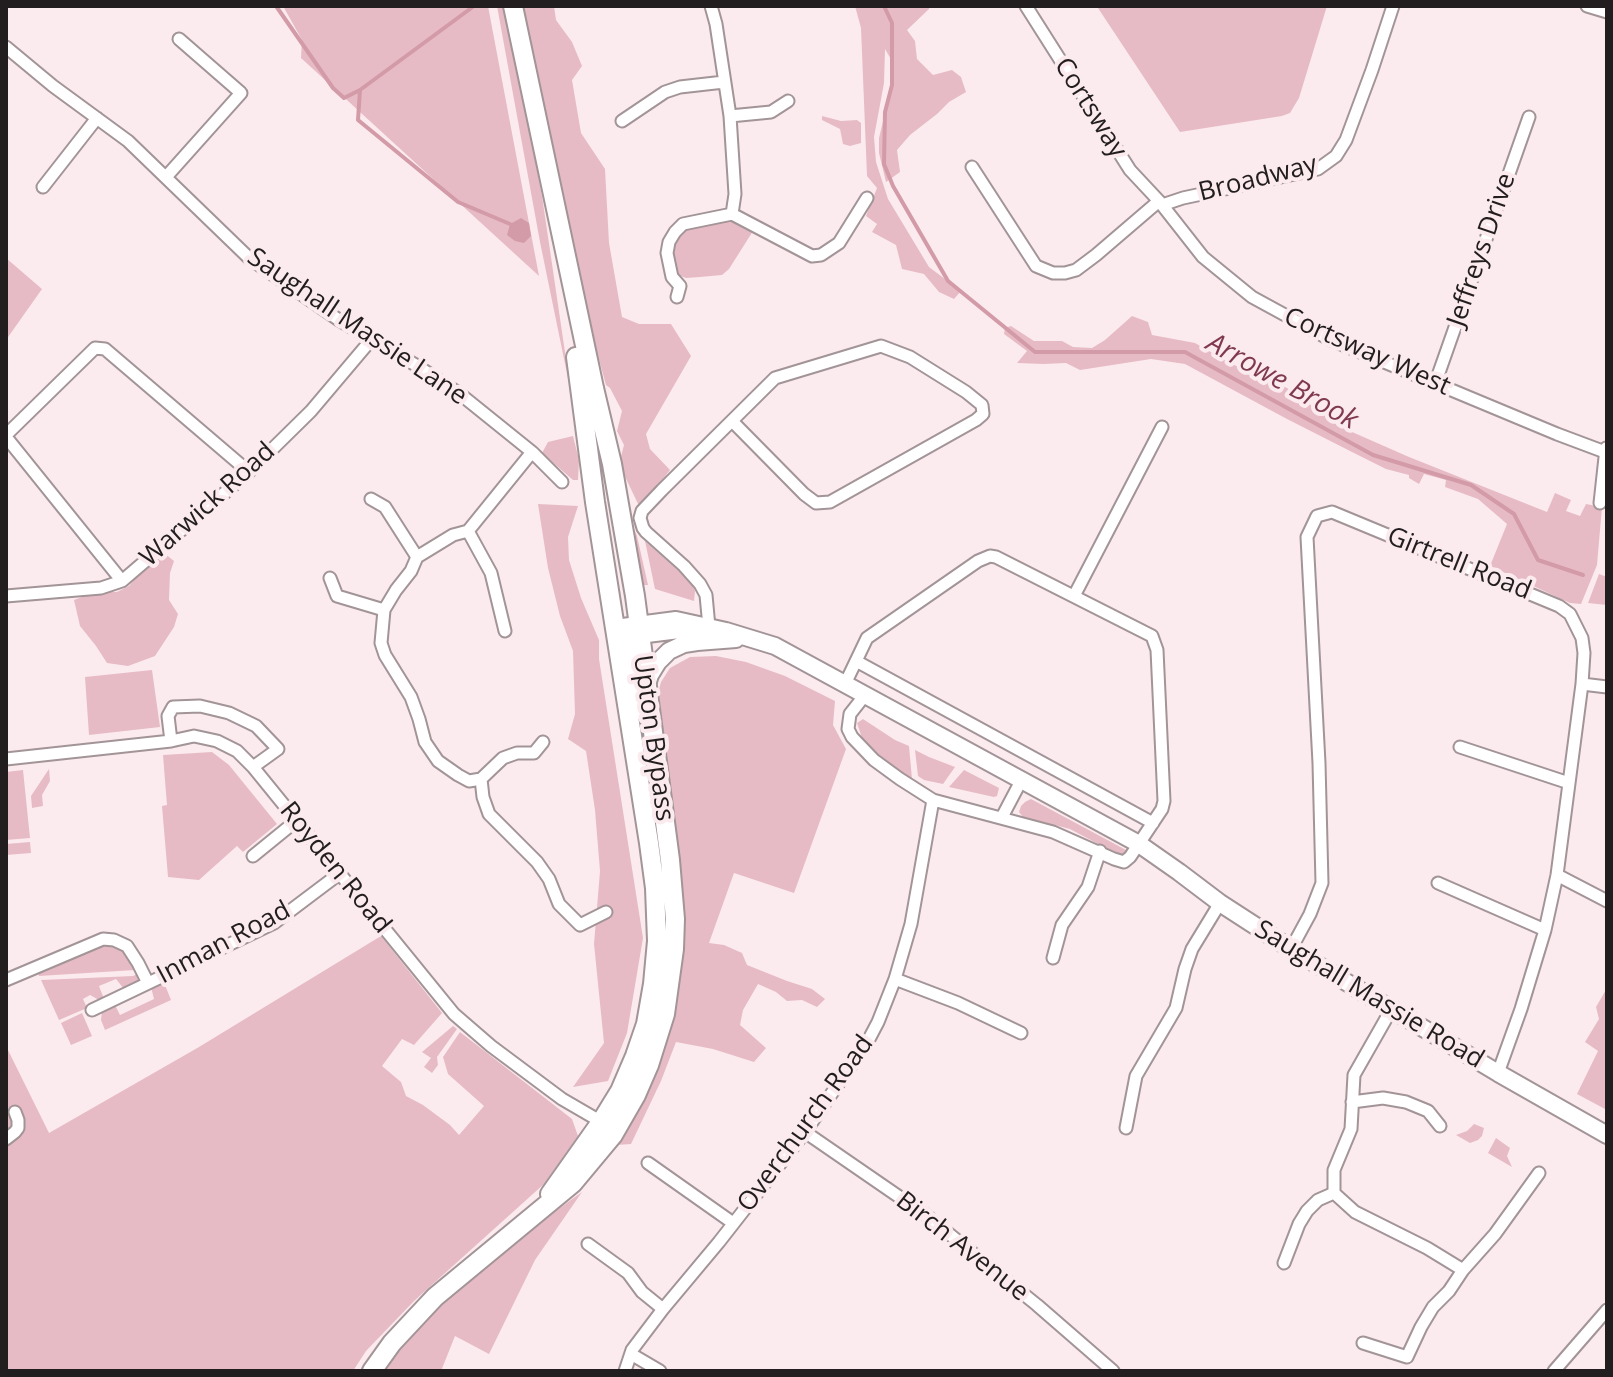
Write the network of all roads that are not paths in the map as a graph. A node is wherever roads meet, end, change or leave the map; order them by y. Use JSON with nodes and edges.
{"nodes":[{"id":1,"x":513,"y":6,"type":"edge"},
{"id":2,"x":711,"y":6,"type":"edge"},
{"id":3,"x":1026,"y":6,"type":"edge"},
{"id":4,"x":1393,"y":6,"type":"edge"},
{"id":5,"x":1587,"y":6,"type":"edge"},
{"id":6,"x":1607,"y":12,"type":"edge"},
{"id":7,"x":179,"y":39,"type":"dead end"},
{"id":8,"x":6,"y":47,"type":"edge"},
{"id":9,"x":724,"y":82,"type":"junction"},
{"id":10,"x":788,"y":101,"type":"dead end"},
{"id":11,"x":730,"y":116,"type":"junction"},
{"id":12,"x":1529,"y":117,"type":"dead end"},
{"id":13,"x":97,"y":118,"type":"junction"},
{"id":14,"x":622,"y":121,"type":"dead end"},
{"id":15,"x":972,"y":167,"type":"dead end"},
{"id":16,"x":166,"y":177,"type":"junction"},
{"id":17,"x":43,"y":187,"type":"dead end"},
{"id":18,"x":867,"y":198,"type":"dead end"},
{"id":19,"x":1160,"y":203,"type":"junction"},
{"id":20,"x":732,"y":214,"type":"junction"},
{"id":21,"x":677,"y":297,"type":"dead end"},
{"id":22,"x":371,"y":340,"type":"junction"},
{"id":23,"x":1435,"y":384,"type":"junction"},
{"id":24,"x":732,"y":421,"type":"junction"},
{"id":25,"x":1162,"y":427,"type":"dead end"},
{"id":26,"x":6,"y":436,"type":"edge"},
{"id":27,"x":1606,"y":449,"type":"edge"},
{"id":28,"x":532,"y":452,"type":"junction"},
{"id":29,"x":249,"y":472,"type":"junction"},
{"id":30,"x":562,"y":482,"type":"dead end"},
{"id":31,"x":371,"y":499,"type":"dead end"},
{"id":32,"x":1600,"y":503,"type":"dead end"},
{"id":33,"x":468,"y":531,"type":"junction"},
{"id":34,"x":417,"y":557,"type":"junction"},
{"id":35,"x":330,"y":578,"type":"dead end"},
{"id":36,"x":122,"y":581,"type":"junction"},
{"id":37,"x":6,"y":596,"type":"edge"},
{"id":38,"x":1074,"y":596,"type":"junction"},
{"id":39,"x":384,"y":610,"type":"junction"},
{"id":40,"x":707,"y":627,"type":"junction"},
{"id":41,"x":505,"y":631,"type":"dead end"},
{"id":42,"x":627,"y":632,"type":"junction"},
{"id":43,"x":749,"y":638,"type":"junction"},
{"id":44,"x":856,"y":661,"type":"junction"},
{"id":45,"x":845,"y":684,"type":"junction"},
{"id":46,"x":1582,"y":684,"type":"junction"},
{"id":47,"x":1607,"y":687,"type":"edge"},
{"id":48,"x":646,"y":689,"type":"junction"},
{"id":49,"x":865,"y":695,"type":"junction"},
{"id":50,"x":171,"y":741,"type":"junction"},
{"id":51,"x":543,"y":742,"type":"dead end"},
{"id":52,"x":1460,"y":747,"type":"dead end"},
{"id":53,"x":6,"y":759,"type":"edge"},
{"id":54,"x":253,"y":767,"type":"junction"},
{"id":55,"x":481,"y":779,"type":"junction"},
{"id":56,"x":1021,"y":781,"type":"junction"},
{"id":57,"x":1569,"y":783,"type":"junction"},
{"id":58,"x":933,"y":800,"type":"junction"},
{"id":59,"x":1002,"y":817,"type":"junction"},
{"id":60,"x":296,"y":821,"type":"junction"},
{"id":61,"x":1153,"y":823,"type":"junction"},
{"id":62,"x":1139,"y":844,"type":"junction"},
{"id":63,"x":1100,"y":851,"type":"junction"},
{"id":64,"x":253,"y":856,"type":"dead end"},
{"id":65,"x":339,"y":874,"type":"junction"},
{"id":66,"x":1557,"y":875,"type":"junction"},
{"id":67,"x":1438,"y":883,"type":"dead end"},
{"id":68,"x":1607,"y":901,"type":"edge"},
{"id":69,"x":1220,"y":903,"type":"junction"},
{"id":70,"x":606,"y":912,"type":"dead end"},
{"id":71,"x":1545,"y":930,"type":"junction"},
{"id":72,"x":1291,"y":949,"type":"junction"},
{"id":73,"x":1053,"y":958,"type":"dead end"},
{"id":74,"x":895,"y":979,"type":"junction"},
{"id":75,"x":6,"y":980,"type":"edge"},
{"id":76,"x":148,"y":983,"type":"junction"},
{"id":77,"x":92,"y":1010,"type":"dead end"},
{"id":78,"x":1391,"y":1010,"type":"junction"},
{"id":79,"x":1021,"y":1033,"type":"dead end"},
{"id":80,"x":1498,"y":1073,"type":"junction"},
{"id":81,"x":1352,"y":1102,"type":"junction"},
{"id":82,"x":15,"y":1112,"type":"dead end"},
{"id":83,"x":609,"y":1126,"type":"junction"},
{"id":84,"x":1440,"y":1126,"type":"dead end"},
{"id":85,"x":1126,"y":1128,"type":"dead end"},
{"id":86,"x":805,"y":1132,"type":"junction"},
{"id":87,"x":1607,"y":1135,"type":"edge"},
{"id":88,"x":6,"y":1139,"type":"edge"},
{"id":89,"x":648,"y":1163,"type":"dead end"},
{"id":90,"x":1539,"y":1173,"type":"dead end"},
{"id":91,"x":1334,"y":1193,"type":"junction"},
{"id":92,"x":733,"y":1223,"type":"junction"},
{"id":93,"x":588,"y":1244,"type":"dead end"},
{"id":94,"x":1284,"y":1263,"type":"dead end"},
{"id":95,"x":1463,"y":1270,"type":"junction"},
{"id":96,"x":663,"y":1309,"type":"junction"},
{"id":97,"x":1607,"y":1310,"type":"edge"},
{"id":98,"x":1363,"y":1343,"type":"dead end"},
{"id":99,"x":631,"y":1354,"type":"junction"},
{"id":100,"x":372,"y":1371,"type":"edge"},
{"id":101,"x":625,"y":1371,"type":"edge"},
{"id":102,"x":660,"y":1371,"type":"edge"},
{"id":103,"x":1113,"y":1371,"type":"edge"},
{"id":104,"x":1554,"y":1371,"type":"edge"}],
"edges":[{"from":1,"to":42,"type":"main road","name":"Upton Bypass"},
{"from":2,"to":9,"type":"street"},
{"from":3,"to":19,"type":"street","name":"Cortsway"},
{"from":4,"to":19,"type":"street","name":"Broadway"},
{"from":5,"to":6,"type":"street"},
{"from":7,"to":16,"type":"street"},
{"from":8,"to":13,"type":"street","name":"Saughall Massie Lane"},
{"from":9,"to":11,"type":"street"},
{"from":9,"to":14,"type":"street"},
{"from":10,"to":11,"type":"street"},
{"from":11,"to":20,"type":"street"},
{"from":12,"to":23,"type":"street","name":"Jeffreys Drive"},
{"from":13,"to":16,"type":"street","name":"Saughall Massie Lane"},
{"from":13,"to":17,"type":"street"},
{"from":15,"to":19,"type":"street"},
{"from":16,"to":22,"type":"street","name":"Saughall Massie Lane"},
{"from":18,"to":20,"type":"street"},
{"from":19,"to":23,"type":"street","name":"Cortsway West"},
{"from":20,"to":21,"type":"street"},
{"from":22,"to":28,"type":"street","name":"Saughall Massie Lane"},
{"from":22,"to":29,"type":"street","name":"Warwick Road"},
{"from":23,"to":27,"type":"street","name":"Cortsway West"},
{"from":24,"to":24,"type":"street"},
{"from":24,"to":40,"type":"street"},
{"from":25,"to":38,"type":"street"},
{"from":26,"to":29,"type":"street"},
{"from":26,"to":36,"type":"street"},
{"from":27,"to":32,"type":"street"},
{"from":28,"to":30,"type":"street","name":"Saughall Massie Lane"},
{"from":28,"to":33,"type":"street"},
{"from":29,"to":36,"type":"street","name":"Warwick Road"},
{"from":31,"to":34,"type":"street"},
{"from":33,"to":34,"type":"street"},
{"from":33,"to":41,"type":"street"},
{"from":34,"to":39,"type":"street"},
{"from":35,"to":39,"type":"street"},
{"from":36,"to":37,"type":"street","name":"Warwick Road"},
{"from":38,"to":44,"type":"street"},
{"from":38,"to":61,"type":"street"},
{"from":39,"to":55,"type":"street"},
{"from":40,"to":42,"type":"main road","name":"Saughall Massie Road"},
{"from":40,"to":43,"type":"main road","name":"Saughall Massie Road"},
{"from":42,"to":48,"type":"main road","name":"Upton Bypass"},
{"from":42,"to":83,"type":"main road","name":"Upton Bypass"},
{"from":43,"to":45,"type":"main road","name":"Saughall Massie Road"},
{"from":43,"to":48,"type":"main road"},
{"from":44,"to":45,"type":"street"},
{"from":44,"to":61,"type":"street"},
{"from":45,"to":49,"type":"main road","name":"Saughall Massie Road"},
{"from":46,"to":47,"type":"street"},
{"from":46,"to":57,"type":"street","name":"Girtrell Road"},
{"from":46,"to":72,"type":"street","name":"Girtrell Road"},
{"from":48,"to":83,"type":"main road","name":"Upton Bypass"},
{"from":49,"to":56,"type":"main road","name":"Saughall Massie Road"},
{"from":49,"to":58,"type":"street"},
{"from":50,"to":53,"type":"street","name":"Royden Road"},
{"from":50,"to":54,"type":"street","name":"Royden Road"},
{"from":50,"to":54,"type":"street"},
{"from":51,"to":55,"type":"street"},
{"from":52,"to":57,"type":"street"},
{"from":54,"to":60,"type":"street","name":"Royden Road"},
{"from":55,"to":70,"type":"street"},
{"from":56,"to":59,"type":"street"},
{"from":56,"to":62,"type":"main road","name":"Saughall Massie Road"},
{"from":57,"to":66,"type":"street","name":"Girtrell Road"},
{"from":58,"to":59,"type":"street"},
{"from":58,"to":74,"type":"street","name":"Overchurch Road"},
{"from":59,"to":63,"type":"street"},
{"from":60,"to":64,"type":"street"},
{"from":60,"to":65,"type":"street","name":"Royden Road"},
{"from":61,"to":62,"type":"street"},
{"from":62,"to":63,"type":"street"},
{"from":62,"to":69,"type":"main road","name":"Saughall Massie Road"},
{"from":63,"to":73,"type":"street"},
{"from":65,"to":76,"type":"street","name":"Inman Road"},
{"from":65,"to":83,"type":"street","name":"Royden Road"},
{"from":66,"to":68,"type":"street"},
{"from":66,"to":71,"type":"street","name":"Girtrell Road"},
{"from":67,"to":71,"type":"street"},
{"from":69,"to":72,"type":"main road","name":"Saughall Massie Road"},
{"from":69,"to":85,"type":"street"},
{"from":71,"to":80,"type":"street","name":"Girtrell Road"},
{"from":72,"to":78,"type":"main road","name":"Saughall Massie Road"},
{"from":74,"to":79,"type":"street"},
{"from":74,"to":86,"type":"street","name":"Overchurch Road"},
{"from":75,"to":76,"type":"street","name":"Inman Road"},
{"from":76,"to":77,"type":"street","name":"Inman Road"},
{"from":78,"to":80,"type":"main road","name":"Saughall Massie Road"},
{"from":78,"to":81,"type":"street"},
{"from":80,"to":87,"type":"main road","name":"Saughall Massie Road"},
{"from":81,"to":84,"type":"street"},
{"from":81,"to":91,"type":"street"},
{"from":82,"to":88,"type":"street"},
{"from":83,"to":100,"type":"main road","name":"Upton Bypass"},
{"from":86,"to":92,"type":"street","name":"Overchurch Road"},
{"from":86,"to":103,"type":"street","name":"Birch Avenue"},
{"from":89,"to":92,"type":"street"},
{"from":90,"to":95,"type":"street"},
{"from":91,"to":94,"type":"street"},
{"from":91,"to":95,"type":"street"},
{"from":92,"to":96,"type":"street","name":"Overchurch Road"},
{"from":93,"to":96,"type":"street"},
{"from":95,"to":98,"type":"street"},
{"from":96,"to":99,"type":"street","name":"Overchurch Road"},
{"from":97,"to":104,"type":"street"},
{"from":99,"to":101,"type":"street","name":"Overchurch Road"},
{"from":99,"to":102,"type":"street"}]}
